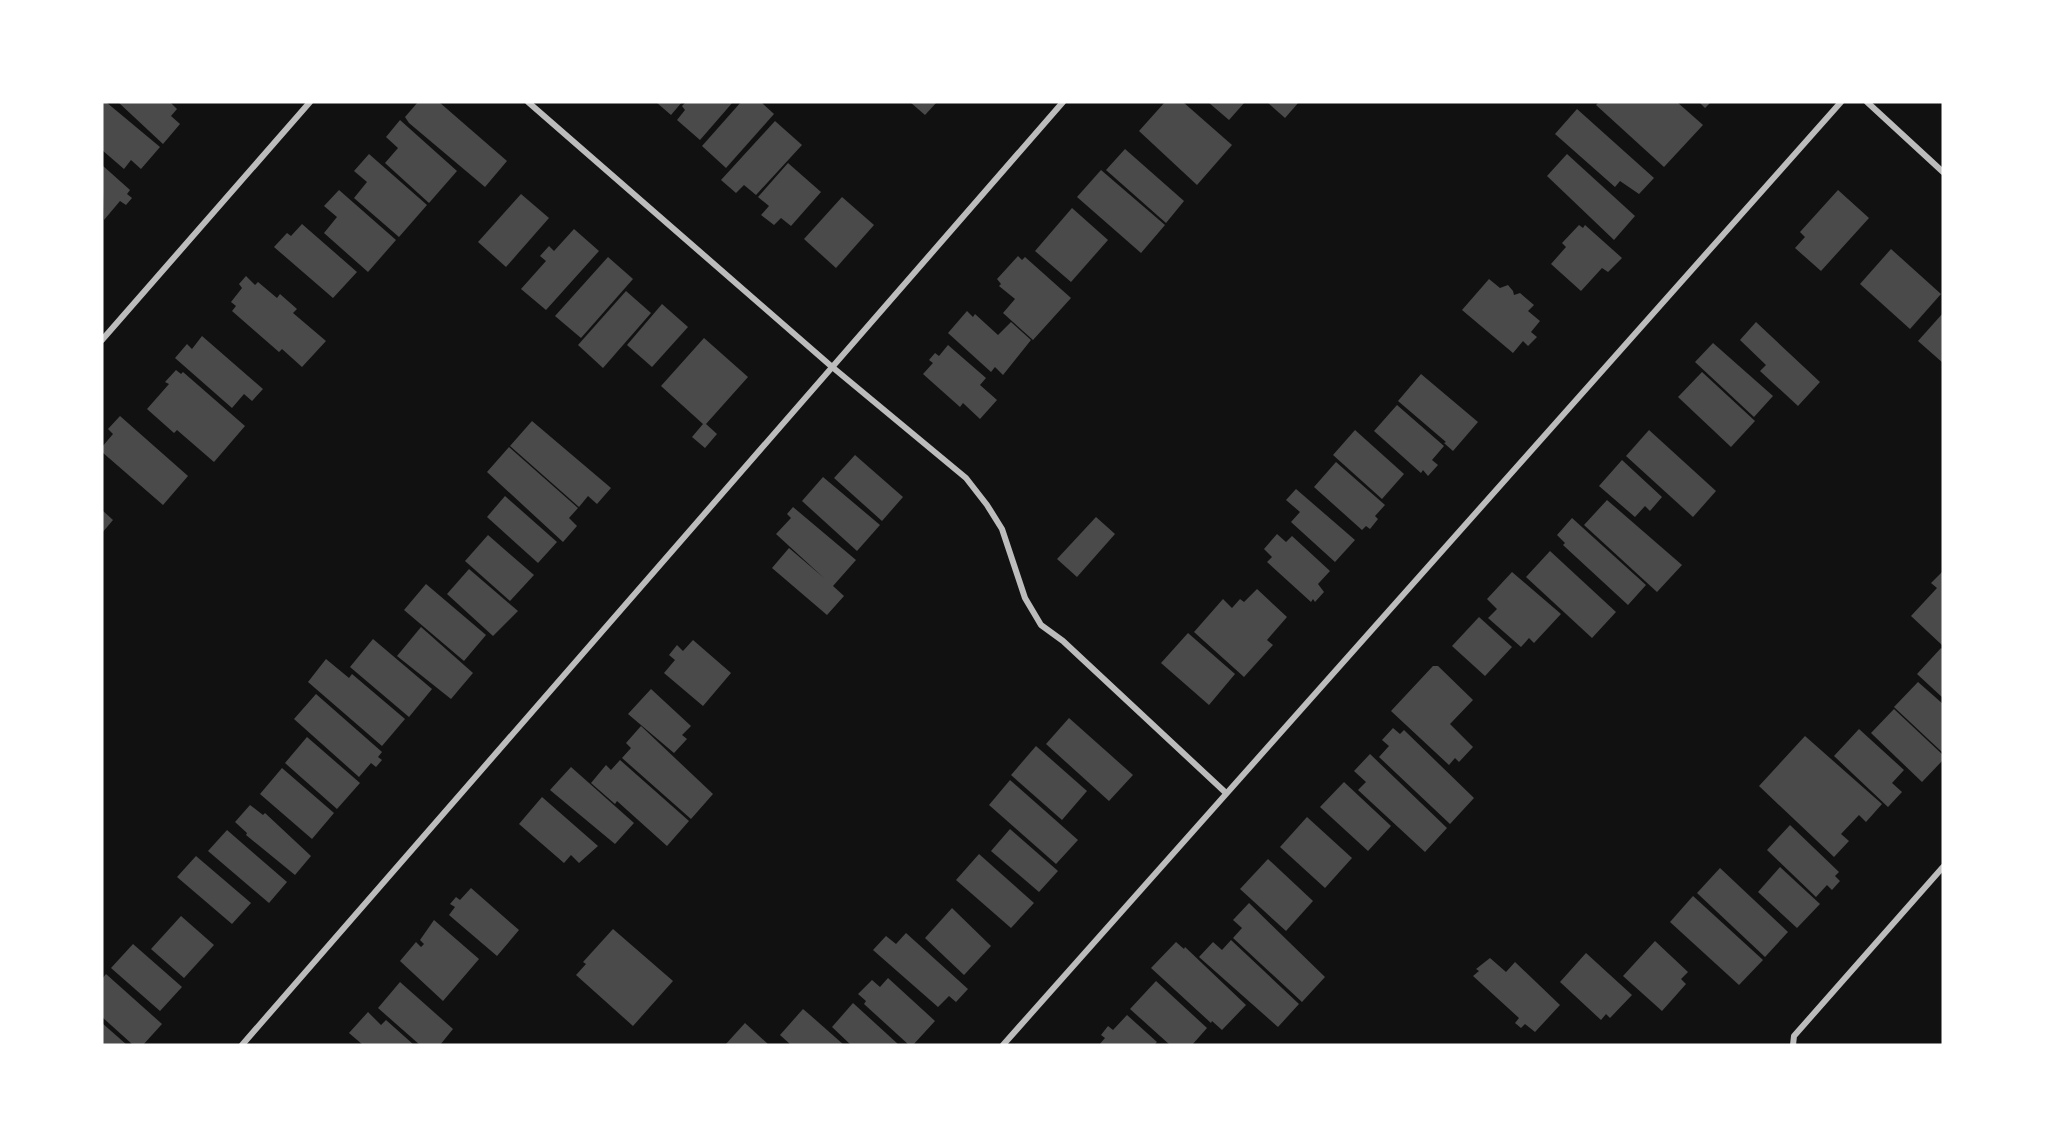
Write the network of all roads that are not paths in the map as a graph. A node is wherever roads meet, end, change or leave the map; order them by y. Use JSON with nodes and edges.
{"nodes":[{"id":1,"x":310,"y":102,"type":"edge"},
{"id":2,"x":528,"y":102,"type":"edge"},
{"id":3,"x":1063,"y":102,"type":"edge"},
{"id":4,"x":1840,"y":102,"type":"edge"},
{"id":5,"x":1867,"y":102,"type":"edge"},
{"id":6,"x":1943,"y":172,"type":"edge"},
{"id":7,"x":102,"y":340,"type":"edge"},
{"id":8,"x":831,"y":366,"type":"junction"},
{"id":9,"x":1226,"y":793,"type":"junction"},
{"id":10,"x":1943,"y":867,"type":"edge"},
{"id":11,"x":242,"y":1045,"type":"edge"},
{"id":12,"x":1004,"y":1045,"type":"edge"},
{"id":13,"x":1793,"y":1045,"type":"edge"}],
"edges":[{"from":1,"to":7,"type":"street"},
{"from":2,"to":8,"type":"street"},
{"from":3,"to":8,"type":"street"},
{"from":4,"to":9,"type":"street"},
{"from":5,"to":6,"type":"street"},
{"from":8,"to":9,"type":"street"},
{"from":8,"to":11,"type":"street"},
{"from":9,"to":12,"type":"street"},
{"from":10,"to":13,"type":"street"}]}
